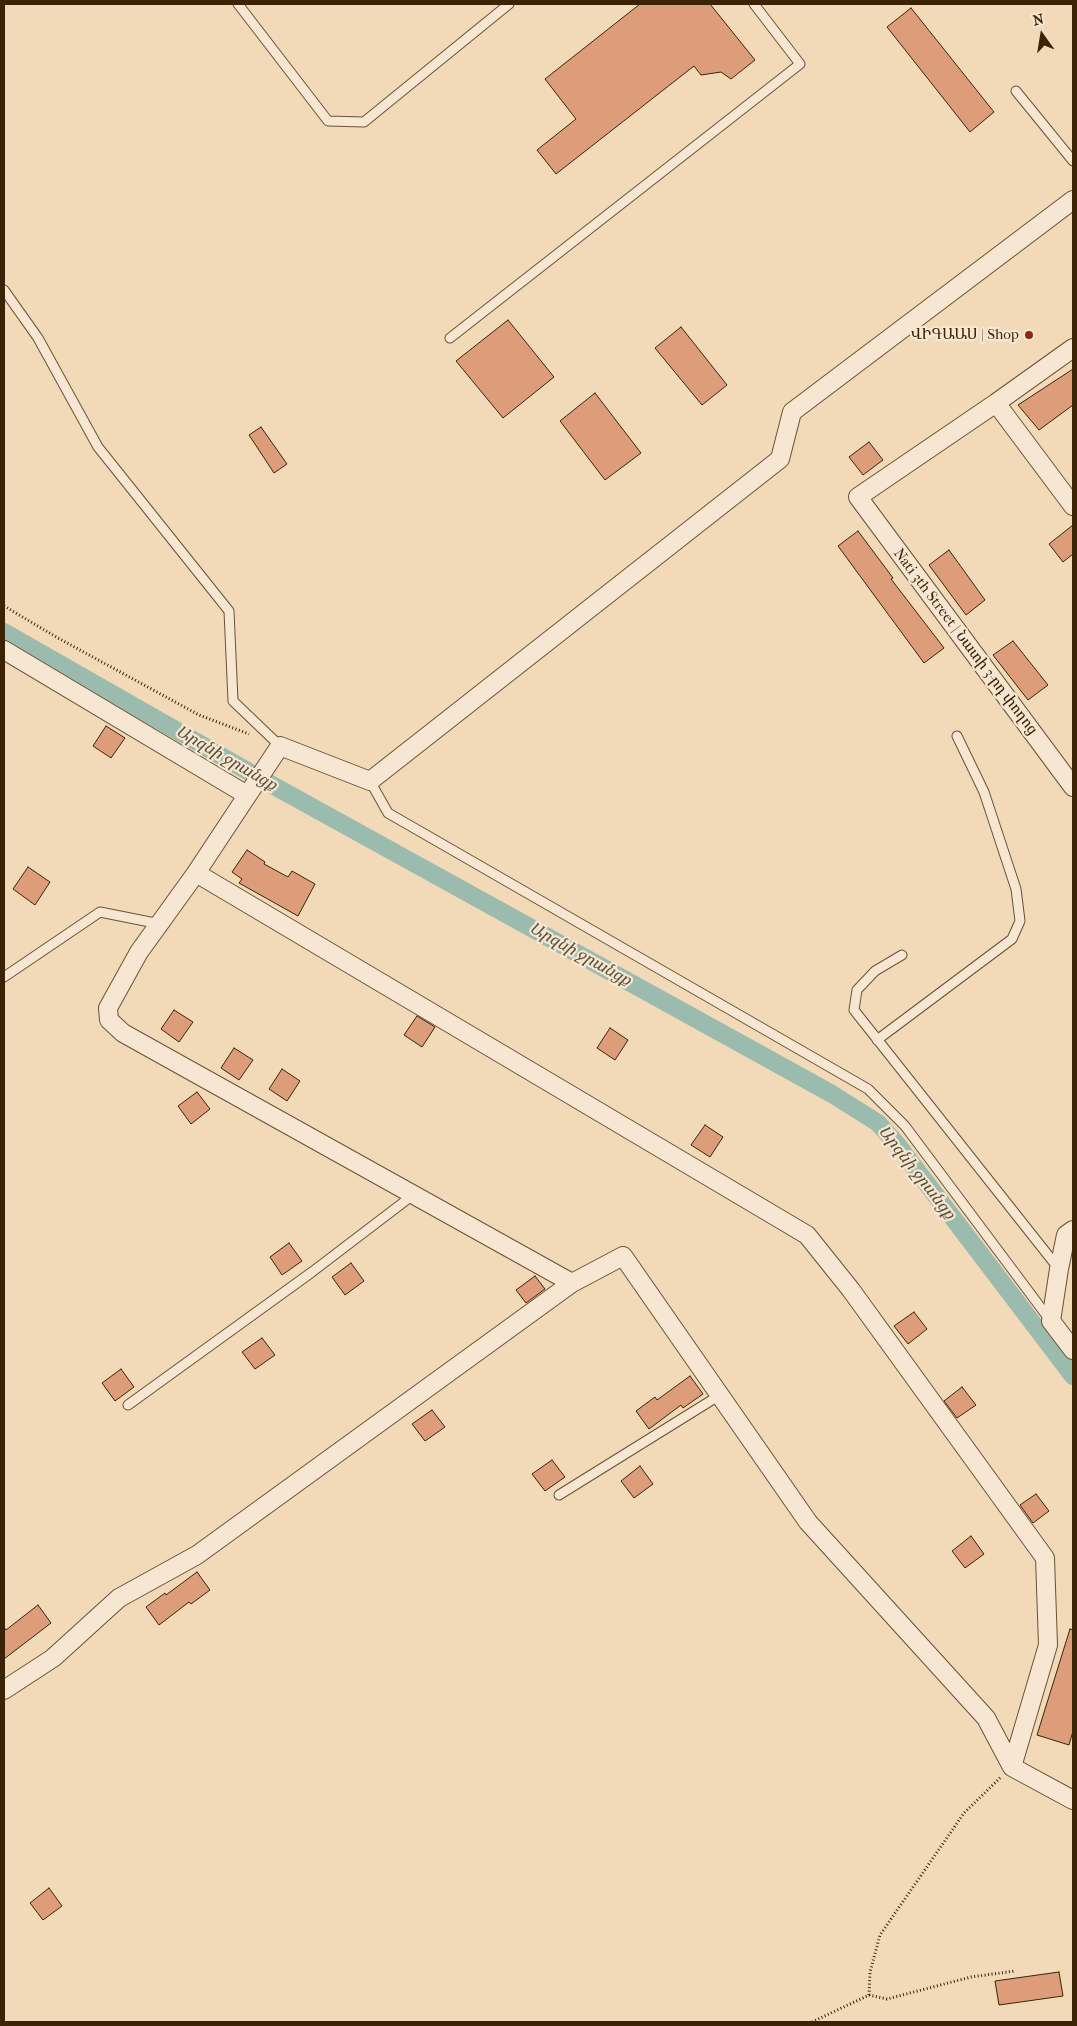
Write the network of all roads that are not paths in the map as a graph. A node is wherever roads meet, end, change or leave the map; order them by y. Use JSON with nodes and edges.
{"nodes":[{"id":1,"x":238,"y":4,"type":"edge"},
{"id":2,"x":508,"y":4,"type":"edge"},
{"id":3,"x":754,"y":4,"type":"edge"},
{"id":4,"x":1016,"y":91,"type":"dead end"},
{"id":5,"x":1073,"y":161,"type":"edge"},
{"id":6,"x":1073,"y":200,"type":"edge"},
{"id":7,"x":4,"y":290,"type":"edge"},
{"id":8,"x":450,"y":338,"type":"dead end"},
{"id":9,"x":1073,"y":348,"type":"edge"},
{"id":10,"x":996,"y":403,"type":"junction"},
{"id":11,"x":1073,"y":506,"type":"edge"},
{"id":12,"x":4,"y":650,"type":"edge"},
{"id":13,"x":957,"y":736,"type":"dead end"},
{"id":14,"x":280,"y":746,"type":"junction"},
{"id":15,"x":370,"y":781,"type":"junction"},
{"id":16,"x":1073,"y":787,"type":"edge"},
{"id":17,"x":251,"y":789,"type":"junction"},
{"id":18,"x":196,"y":873,"type":"junction"},
{"id":19,"x":160,"y":924,"type":"junction"},
{"id":20,"x":902,"y":955,"type":"dead end"},
{"id":21,"x":4,"y":977,"type":"edge"},
{"id":22,"x":877,"y":1040,"type":"junction"},
{"id":23,"x":413,"y":1195,"type":"junction"},
{"id":24,"x":1073,"y":1230,"type":"edge"},
{"id":25,"x":1059,"y":1269,"type":"junction"},
{"id":26,"x":572,"y":1284,"type":"junction"},
{"id":27,"x":1051,"y":1321,"type":"junction"},
{"id":28,"x":1073,"y":1350,"type":"edge"},
{"id":29,"x":720,"y":1395,"type":"junction"},
{"id":30,"x":128,"y":1405,"type":"dead end"},
{"id":31,"x":559,"y":1495,"type":"dead end"},
{"id":32,"x":4,"y":1690,"type":"edge"},
{"id":33,"x":1012,"y":1766,"type":"junction"},
{"id":34,"x":1073,"y":1800,"type":"edge"}],
"edges":[{"from":1,"to":2,"type":"lane"},
{"from":3,"to":8,"type":"lane"},
{"from":4,"to":5,"type":"lane"},
{"from":6,"to":15,"type":"street"},
{"from":7,"to":14,"type":"lane"},
{"from":9,"to":10,"type":"street"},
{"from":10,"to":11,"type":"street"},
{"from":10,"to":16,"type":"street","name":"Nati 3th Street | Նատի 3-րդ փողոց"},
{"from":12,"to":17,"type":"street"},
{"from":13,"to":22,"type":"lane"},
{"from":14,"to":15,"type":"street"},
{"from":14,"to":17,"type":"street"},
{"from":15,"to":27,"type":"lane"},
{"from":17,"to":18,"type":"street"},
{"from":18,"to":19,"type":"street"},
{"from":18,"to":33,"type":"street"},
{"from":19,"to":21,"type":"lane"},
{"from":19,"to":23,"type":"street"},
{"from":20,"to":22,"type":"lane"},
{"from":22,"to":25,"type":"lane"},
{"from":23,"to":26,"type":"street"},
{"from":23,"to":30,"type":"lane"},
{"from":24,"to":25,"type":"street"},
{"from":25,"to":27,"type":"street"},
{"from":26,"to":29,"type":"street"},
{"from":26,"to":32,"type":"street"},
{"from":27,"to":28,"type":"street"},
{"from":29,"to":31,"type":"lane"},
{"from":29,"to":33,"type":"street"},
{"from":33,"to":34,"type":"street"}]}
